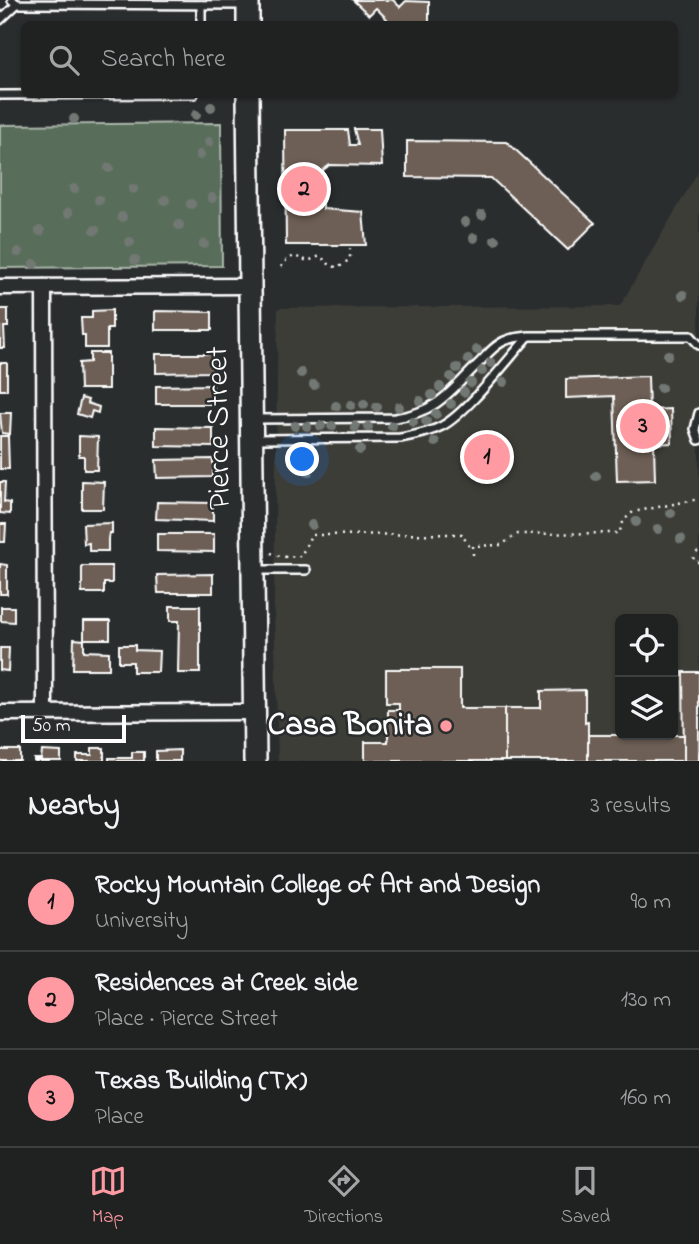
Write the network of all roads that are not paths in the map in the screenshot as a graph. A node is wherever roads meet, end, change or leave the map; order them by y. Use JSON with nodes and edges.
{"nodes":[{"id":1,"x":14,"y":2,"type":"edge"},
{"id":2,"x":192,"y":2,"type":"edge"},
{"id":3,"x":201,"y":5,"type":"junction"},
{"id":4,"x":248,"y":10,"type":"edge"},
{"id":5,"x":0,"y":20,"type":"edge"},
{"id":6,"x":201,"y":21,"type":"edge"},
{"id":7,"x":0,"y":95,"type":"edge"},
{"id":8,"x":21,"y":95,"type":"edge"},
{"id":9,"x":248,"y":98,"type":"edge"},
{"id":10,"x":250,"y":286,"type":"junction"},
{"id":11,"x":0,"y":287,"type":"edge"},
{"id":12,"x":44,"y":287,"type":"junction"},
{"id":13,"x":529,"y":336,"type":"junction"},
{"id":14,"x":699,"y":345,"type":"edge"},
{"id":15,"x":699,"y":413,"type":"edge"},
{"id":16,"x":251,"y":429,"type":"junction"},
{"id":17,"x":699,"y":440,"type":"edge"},
{"id":18,"x":252,"y":570,"type":"junction"},
{"id":19,"x":306,"y":570,"type":"dead end"},
{"id":20,"x":253,"y":712,"type":"junction"},
{"id":21,"x":0,"y":713,"type":"edge"},
{"id":22,"x":45,"y":713,"type":"junction"},
{"id":23,"x":255,"y":761,"type":"edge"}],
"edges":[{"from":1,"to":2,"type":"lane"},
{"from":1,"to":5,"type":"lane"},
{"from":2,"to":3,"type":"lane"},
{"from":3,"to":4,"type":"lane"},
{"from":3,"to":6,"type":"lane"},
{"from":7,"to":8,"type":"lane"},
{"from":9,"to":10,"type":"street","name":"Pierce Street"},
{"from":10,"to":12,"type":"street"},
{"from":10,"to":16,"type":"street","name":"Pierce Street"},
{"from":11,"to":12,"type":"street"},
{"from":12,"to":22,"type":"street"},
{"from":13,"to":14,"type":"lane"},
{"from":13,"to":16,"type":"lane"},
{"from":13,"to":16,"type":"lane"},
{"from":15,"to":17,"type":"lane"},
{"from":16,"to":18,"type":"street","name":"Pierce Street"},
{"from":18,"to":19,"type":"lane"},
{"from":18,"to":20,"type":"street","name":"Pierce Street"},
{"from":20,"to":22,"type":"street"},
{"from":20,"to":23,"type":"street","name":"Pierce Street"},
{"from":21,"to":22,"type":"street"}]}
